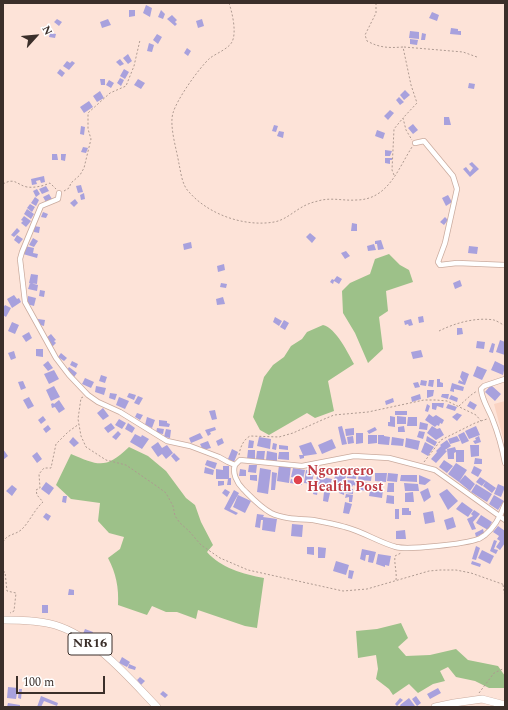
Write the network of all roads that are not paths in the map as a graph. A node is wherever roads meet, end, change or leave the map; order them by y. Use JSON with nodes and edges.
{"nodes":[{"id":1,"x":415,"y":143,"type":"road end"},
{"id":2,"x":59,"y":193,"type":"road end"},
{"id":3,"x":505,"y":265,"type":"edge"},
{"id":4,"x":505,"y":379,"type":"edge"},
{"id":5,"x":505,"y":463,"type":"edge"},
{"id":6,"x":235,"y":465,"type":"junction"},
{"id":7,"x":505,"y":504,"type":"edge"},
{"id":8,"x":500,"y":516,"type":"junction"},
{"id":9,"x":505,"y":520,"type":"edge"},
{"id":10,"x":4,"y":620,"type":"edge"},
{"id":11,"x":505,"y":705,"type":"edge"},
{"id":12,"x":157,"y":707,"type":"edge"},
{"id":13,"x":435,"y":707,"type":"edge"}],
"edges":[{"from":1,"to":3,"type":"street"},
{"from":2,"to":6,"type":"street"},
{"from":4,"to":5,"type":"street"},
{"from":6,"to":8,"type":"street"},
{"from":6,"to":8,"type":"street"},
{"from":7,"to":8,"type":"street"},
{"from":8,"to":9,"type":"street"},
{"from":10,"to":12,"type":"main road","number":"NR16"},
{"from":11,"to":13,"type":"main road"}]}
